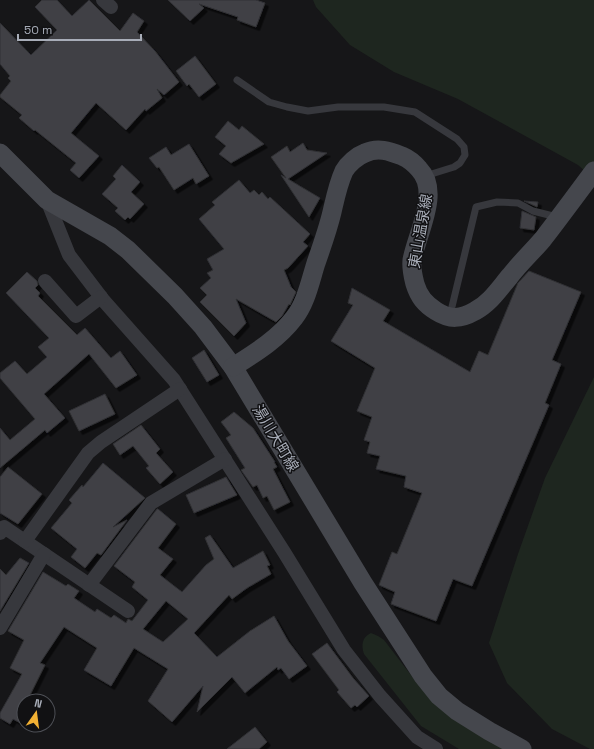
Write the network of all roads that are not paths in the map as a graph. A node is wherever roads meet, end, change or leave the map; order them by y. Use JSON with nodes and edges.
{"nodes":[{"id":1,"x":236,"y":80,"type":"dead end"},
{"id":2,"x":0,"y":153,"type":"edge"},
{"id":3,"x":594,"y":171,"type":"edge"},
{"id":4,"x":424,"y":176,"type":"junction"},
{"id":5,"x":47,"y":200,"type":"junction"},
{"id":6,"x":559,"y":218,"type":"junction"},
{"id":7,"x":45,"y":281,"type":"dead end"},
{"id":8,"x":101,"y":297,"type":"junction"},
{"id":9,"x":450,"y":317,"type":"junction"},
{"id":10,"x":233,"y":367,"type":"junction"},
{"id":11,"x":180,"y":389,"type":"junction"},
{"id":12,"x":225,"y":459,"type":"junction"},
{"id":13,"x":0,"y":533,"type":"edge"},
{"id":14,"x":25,"y":541,"type":"junction"},
{"id":15,"x":44,"y":554,"type":"junction"},
{"id":16,"x":89,"y":585,"type":"junction"},
{"id":17,"x":128,"y":611,"type":"dead end"},
{"id":18,"x":0,"y":628,"type":"edge"},
{"id":19,"x":436,"y":749,"type":"edge"},
{"id":20,"x":522,"y":749,"type":"edge"}],
"edges":[{"from":1,"to":4,"type":"lane"},
{"from":2,"to":5,"type":"main road","name":"湯川大町線"},
{"from":3,"to":6,"type":"main road","name":"東山温泉線"},
{"from":4,"to":9,"type":"main road","name":"東山温泉線"},
{"from":4,"to":10,"type":"main road","name":"東山温泉線"},
{"from":5,"to":8,"type":"street"},
{"from":5,"to":10,"type":"main road","name":"湯川大町線"},
{"from":6,"to":9,"type":"main road","name":"東山温泉線"},
{"from":6,"to":9,"type":"lane"},
{"from":7,"to":8,"type":"street"},
{"from":8,"to":11,"type":"street"},
{"from":10,"to":20,"type":"main road","name":"湯川大町線"},
{"from":11,"to":12,"type":"street"},
{"from":11,"to":14,"type":"street"},
{"from":12,"to":16,"type":"street"},
{"from":12,"to":19,"type":"street"},
{"from":13,"to":14,"type":"street"},
{"from":14,"to":15,"type":"street"},
{"from":15,"to":16,"type":"street"},
{"from":15,"to":18,"type":"street"},
{"from":16,"to":17,"type":"street"}]}
